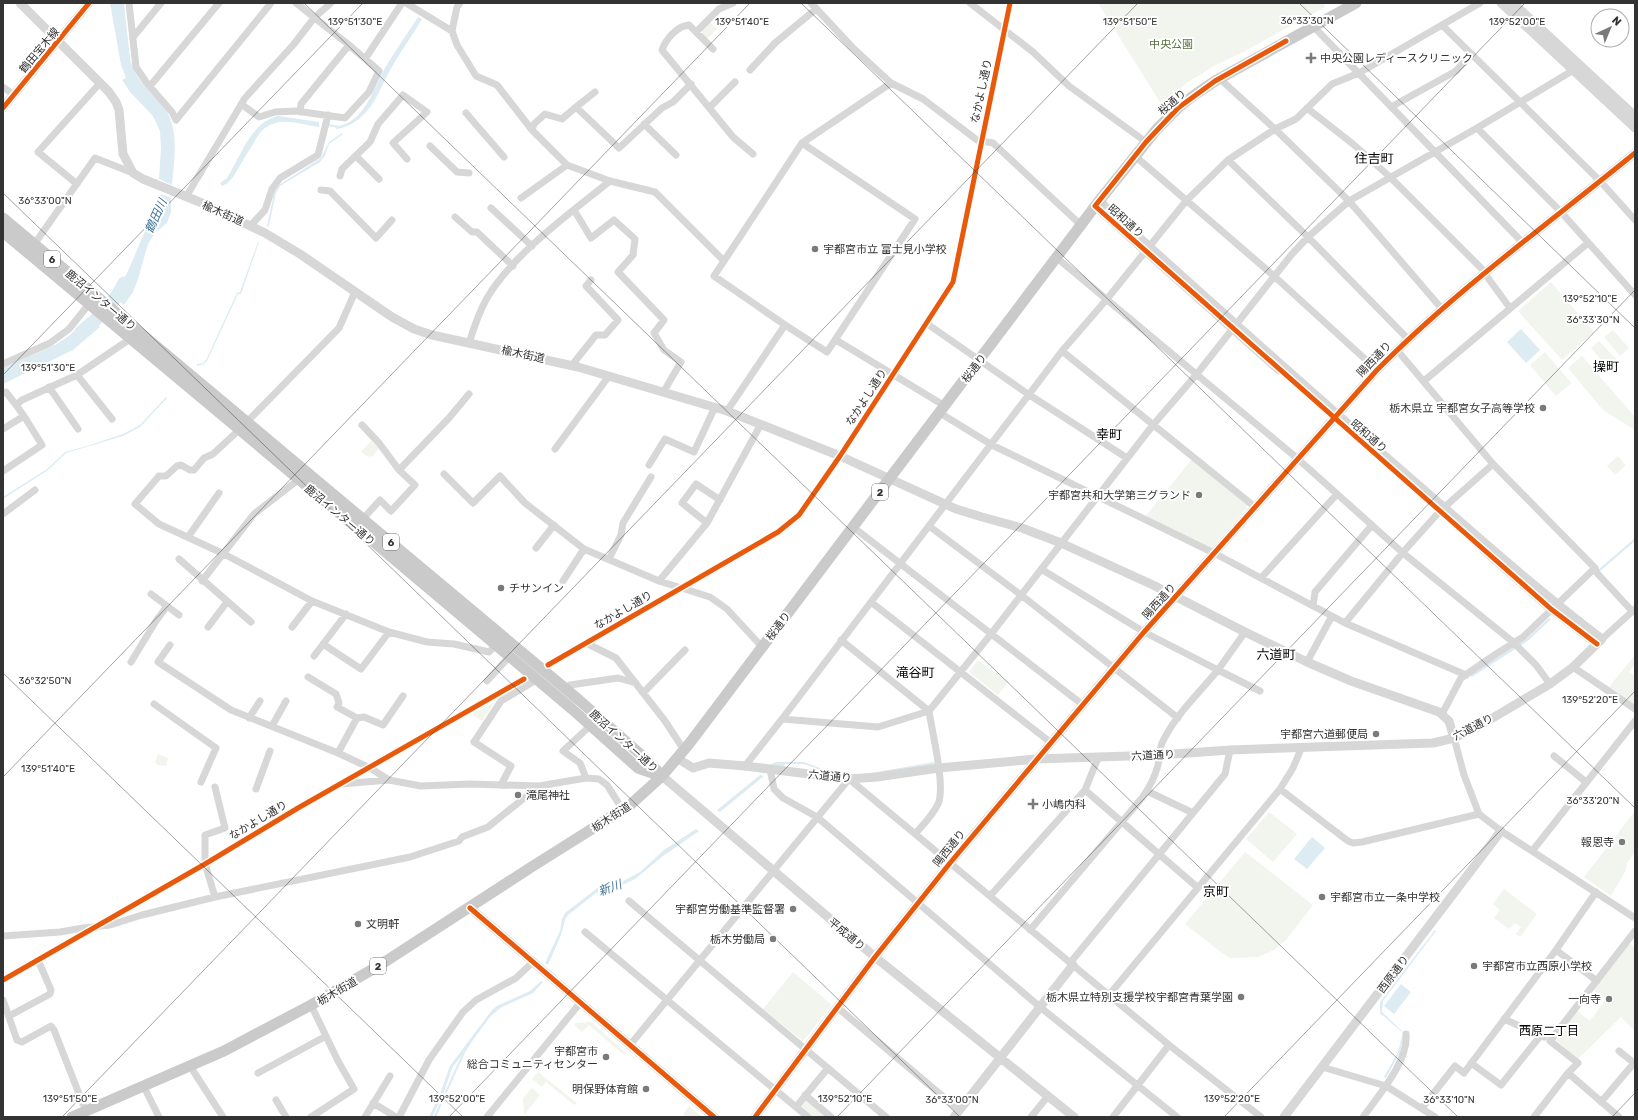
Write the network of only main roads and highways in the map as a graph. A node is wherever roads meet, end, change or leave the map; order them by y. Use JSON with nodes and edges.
{"nodes":[{"id":1,"x":1356,"y":3,"type":"edge"},
{"id":2,"x":3,"y":218,"type":"edge"},
{"id":3,"x":3,"y":232,"type":"edge"},
{"id":4,"x":31,"y":248,"type":"junction"},
{"id":5,"x":243,"y":426,"type":"junction"},
{"id":6,"x":359,"y":523,"type":"junction"},
{"id":7,"x":662,"y":776,"type":"junction"},
{"id":8,"x":72,"y":1117,"type":"edge"}],
"edges":[{"from":1,"to":7,"type":"main road","name":"桜通り","number":"2"},
{"from":2,"to":4,"type":"main road","name":"鹿沼インター通り","number":"6"},
{"from":3,"to":4,"type":"main road","name":"鹿沼インター通り","number":"6"},
{"from":4,"to":5,"type":"main road","name":"鹿沼インター通り","number":"6"},
{"from":4,"to":5,"type":"main road","name":"鹿沼インター通り","number":"6"},
{"from":5,"to":6,"type":"main road","name":"鹿沼インター通り","number":"6"},
{"from":5,"to":6,"type":"main road","name":"鹿沼インター通り","number":"6"},
{"from":6,"to":7,"type":"main road","name":"鹿沼インター通り","number":"6"},
{"from":6,"to":7,"type":"main road","name":"鹿沼インター通り","number":"6"},
{"from":7,"to":8,"type":"main road","name":"栃木街道","number":"2"}]}
